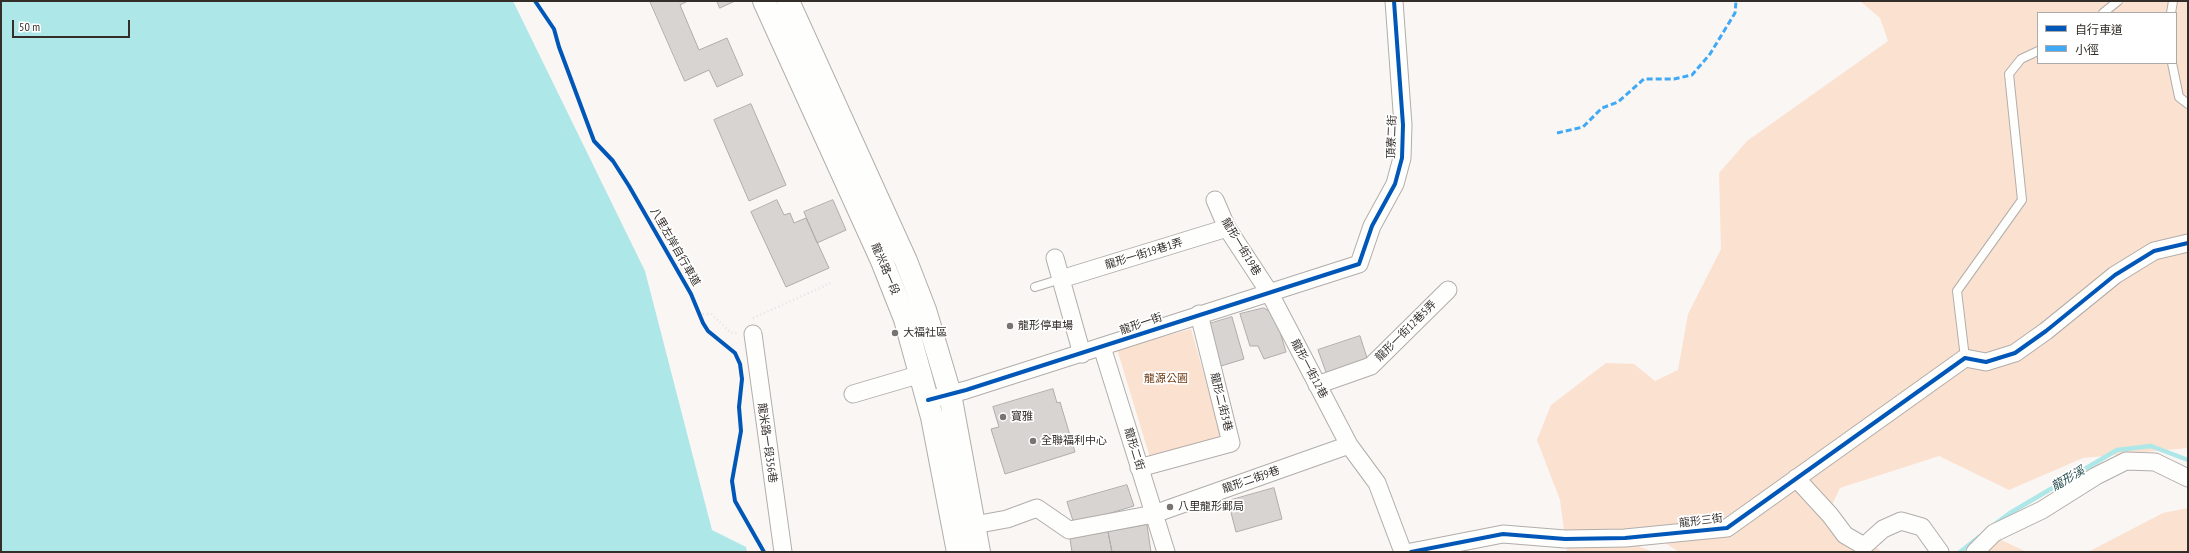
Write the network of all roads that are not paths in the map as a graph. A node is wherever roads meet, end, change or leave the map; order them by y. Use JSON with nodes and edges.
{"nodes":[{"id":1,"x":764,"y":1,"type":"edge"},
{"id":2,"x":788,"y":1,"type":"edge"},
{"id":3,"x":1394,"y":1,"type":"edge"},
{"id":4,"x":2118,"y":1,"type":"edge"},
{"id":5,"x":2173,"y":1,"type":"edge"},
{"id":6,"x":2104,"y":12,"type":"edge"},
{"id":7,"x":2171,"y":12,"type":"edge"},
{"id":8,"x":2037,"y":51,"type":"edge"},
{"id":9,"x":2172,"y":64,"type":"edge"},
{"id":10,"x":2188,"y":104,"type":"edge"},
{"id":11,"x":1215,"y":200,"type":"dead end"},
{"id":12,"x":1227,"y":228,"type":"junction"},
{"id":13,"x":2188,"y":243,"type":"edge"},
{"id":14,"x":1055,"y":258,"type":"dead end"},
{"id":15,"x":1359,"y":264,"type":"joint"},
{"id":16,"x":1061,"y":279,"type":"junction"},
{"id":17,"x":1035,"y":287,"type":"dead end"},
{"id":18,"x":1448,"y":290,"type":"dead end"},
{"id":19,"x":1269,"y":292,"type":"junction"},
{"id":20,"x":1199,"y":314,"type":"junction"},
{"id":21,"x":753,"y":334,"type":"road end"},
{"id":22,"x":1102,"y":347,"type":"junction"},
{"id":23,"x":1082,"y":354,"type":"junction"},
{"id":24,"x":1965,"y":358,"type":"junction"},
{"id":25,"x":921,"y":374,"type":"junction"},
{"id":26,"x":1318,"y":385,"type":"junction"},
{"id":27,"x":853,"y":394,"type":"dead end"},
{"id":28,"x":950,"y":394,"type":"junction"},
{"id":29,"x":928,"y":400,"type":"junction"},
{"id":30,"x":1349,"y":446,"type":"junction"},
{"id":31,"x":1139,"y":468,"type":"junction"},
{"id":32,"x":1796,"y":478,"type":"junction"},
{"id":33,"x":2188,"y":478,"type":"edge"},
{"id":34,"x":1154,"y":514,"type":"junction"},
{"id":35,"x":974,"y":525,"type":"junction"},
{"id":36,"x":953,"y":551,"type":"edge"},
{"id":37,"x":783,"y":552,"type":"edge"},
{"id":38,"x":979,"y":552,"type":"edge"},
{"id":39,"x":1166,"y":552,"type":"edge"},
{"id":40,"x":1402,"y":552,"type":"edge"},
{"id":41,"x":1411,"y":552,"type":"edge"},
{"id":42,"x":1940,"y":552,"type":"edge"},
{"id":43,"x":1975,"y":552,"type":"edge"}],
"edges":[{"from":1,"to":25,"type":"main road","name":"龍米路一段"},
{"from":2,"to":28,"type":"main road","name":"龍米路一段"},
{"from":3,"to":15,"type":"street","name":"頂寮二街"},
{"from":4,"to":6,"type":"lane"},
{"from":5,"to":7,"type":"lane"},
{"from":8,"to":24,"type":"lane"},
{"from":9,"to":10,"type":"lane"},
{"from":11,"to":12,"type":"street","name":"龍形一街19巷"},
{"from":12,"to":16,"type":"street","name":"龍形一街19巷1弄"},
{"from":12,"to":19,"type":"street","name":"龍形一街19巷"},
{"from":13,"to":24,"type":"street"},
{"from":14,"to":16,"type":"street"},
{"from":15,"to":19,"type":"street","name":"龍形一街"},
{"from":16,"to":17,"type":"lane"},
{"from":16,"to":23,"type":"street"},
{"from":18,"to":26,"type":"street","name":"龍形一街12巷5弄"},
{"from":19,"to":20,"type":"street","name":"龍形一街"},
{"from":19,"to":26,"type":"street","name":"龍形一街12巷"},
{"from":20,"to":22,"type":"street","name":"龍形一街"},
{"from":20,"to":31,"type":"street","name":"龍形二街3巷"},
{"from":21,"to":37,"type":"street","name":"龍米路一段356巷"},
{"from":22,"to":23,"type":"street","name":"龍形一街"},
{"from":22,"to":31,"type":"street","name":"龍形二街"},
{"from":23,"to":28,"type":"street","name":"龍形一街"},
{"from":24,"to":32,"type":"street","name":"龍形三街"},
{"from":25,"to":27,"type":"street"},
{"from":25,"to":29,"type":"main road","name":"龍米路一段"},
{"from":26,"to":30,"type":"street","name":"龍形一街12巷"},
{"from":28,"to":29,"type":"street","name":"龍形一街"},
{"from":28,"to":35,"type":"main road","name":"龍米路一段"},
{"from":29,"to":36,"type":"main road","name":"龍米路一段"},
{"from":30,"to":34,"type":"street","name":"龍形二街9巷"},
{"from":30,"to":40,"type":"street","name":"龍形一街12巷"},
{"from":31,"to":34,"type":"street","name":"龍形二街"},
{"from":32,"to":41,"type":"street","name":"龍形三街"},
{"from":32,"to":42,"type":"street"},
{"from":33,"to":43,"type":"street"},
{"from":34,"to":35,"type":"street","name":"龍形二街9巷"},
{"from":34,"to":39,"type":"street","name":"龍形二街"},
{"from":35,"to":38,"type":"main road","name":"龍米路一段"}]}
